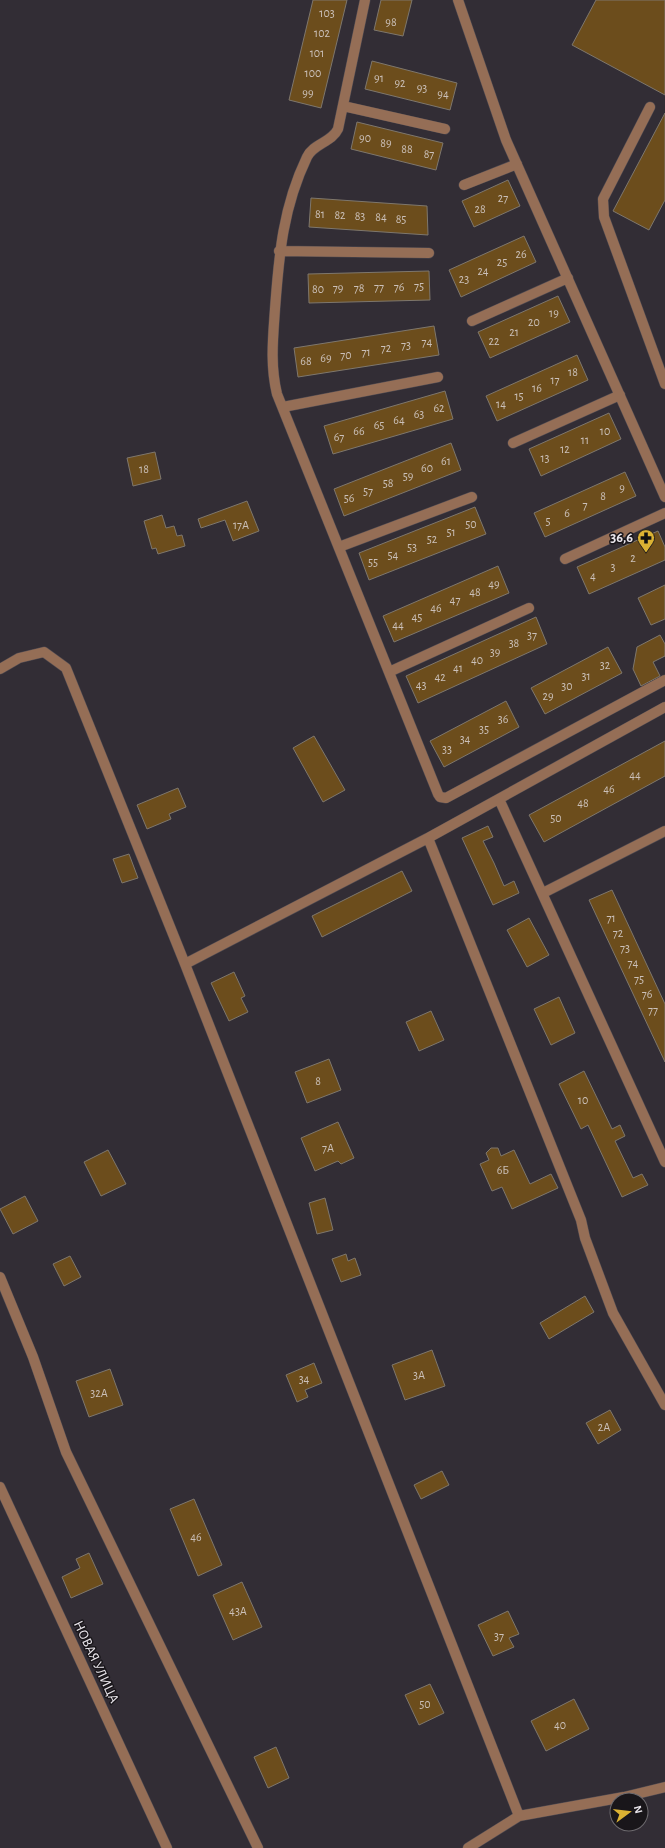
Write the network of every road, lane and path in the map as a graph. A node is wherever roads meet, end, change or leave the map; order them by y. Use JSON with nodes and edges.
{"nodes":[{"id":1,"x":365,"y":0,"type":"edge"},
{"id":2,"x":458,"y":0,"type":"edge"},
{"id":3,"x":343,"y":106,"type":"junction"},
{"id":4,"x":650,"y":107,"type":"dead end"},
{"id":5,"x":445,"y":129,"type":"dead end"},
{"id":6,"x":517,"y":164,"type":"junction"},
{"id":7,"x":464,"y":185,"type":"dead end"},
{"id":8,"x":279,"y":251,"type":"junction"},
{"id":9,"x":429,"y":253,"type":"dead end"},
{"id":10,"x":568,"y":278,"type":"junction"},
{"id":11,"x":472,"y":321,"type":"dead end"},
{"id":12,"x":438,"y":377,"type":"dead end"},
{"id":13,"x":665,"y":384,"type":"edge"},
{"id":14,"x":620,"y":395,"type":"junction"},
{"id":15,"x":283,"y":408,"type":"junction"},
{"id":16,"x":513,"y":443,"type":"dead end"},
{"id":17,"x":472,"y":497,"type":"dead end"},
{"id":18,"x":665,"y":497,"type":"edge"},
{"id":19,"x":665,"y":513,"type":"edge"},
{"id":20,"x":339,"y":547,"type":"junction"},
{"id":21,"x":565,"y":559,"type":"dead end"},
{"id":22,"x":530,"y":608,"type":"dead end"},
{"id":23,"x":0,"y":669,"type":"edge"},
{"id":24,"x":389,"y":672,"type":"junction"},
{"id":25,"x":665,"y":680,"type":"edge"},
{"id":26,"x":665,"y":707,"type":"edge"},
{"id":27,"x":499,"y":799,"type":"junction"},
{"id":28,"x":665,"y":831,"type":"edge"},
{"id":29,"x":428,"y":838,"type":"junction"},
{"id":30,"x":543,"y":892,"type":"junction"},
{"id":31,"x":185,"y":964,"type":"junction"},
{"id":32,"x":665,"y":1161,"type":"edge"},
{"id":33,"x":0,"y":1277,"type":"edge"},
{"id":34,"x":665,"y":1405,"type":"edge"},
{"id":35,"x":0,"y":1487,"type":"edge"},
{"id":36,"x":665,"y":1787,"type":"edge"},
{"id":37,"x":519,"y":1816,"type":"junction"},
{"id":38,"x":168,"y":1848,"type":"edge"},
{"id":39,"x":258,"y":1848,"type":"edge"},
{"id":40,"x":468,"y":1848,"type":"edge"}],
"edges":[{"from":1,"to":3,"type":"street"},
{"from":2,"to":6,"type":"street"},
{"from":3,"to":5,"type":"street"},
{"from":3,"to":8,"type":"street"},
{"from":4,"to":13,"type":"street"},
{"from":6,"to":7,"type":"street"},
{"from":6,"to":10,"type":"street"},
{"from":8,"to":9,"type":"street"},
{"from":8,"to":15,"type":"street"},
{"from":10,"to":11,"type":"street"},
{"from":10,"to":14,"type":"street"},
{"from":12,"to":15,"type":"street"},
{"from":14,"to":16,"type":"street"},
{"from":14,"to":18,"type":"street"},
{"from":15,"to":20,"type":"street"},
{"from":17,"to":20,"type":"street"},
{"from":19,"to":21,"type":"street"},
{"from":20,"to":24,"type":"street"},
{"from":22,"to":24,"type":"street"},
{"from":23,"to":31,"type":"street"},
{"from":24,"to":25,"type":"street"},
{"from":26,"to":27,"type":"street"},
{"from":27,"to":29,"type":"street"},
{"from":27,"to":30,"type":"street"},
{"from":28,"to":30,"type":"street"},
{"from":29,"to":31,"type":"street"},
{"from":29,"to":34,"type":"street"},
{"from":30,"to":32,"type":"street"},
{"from":31,"to":37,"type":"street"},
{"from":33,"to":39,"type":"street"},
{"from":35,"to":38,"type":"street","name":"НОВАЯ УЛИЦА"},
{"from":36,"to":37,"type":"street"},
{"from":37,"to":40,"type":"street"}]}
